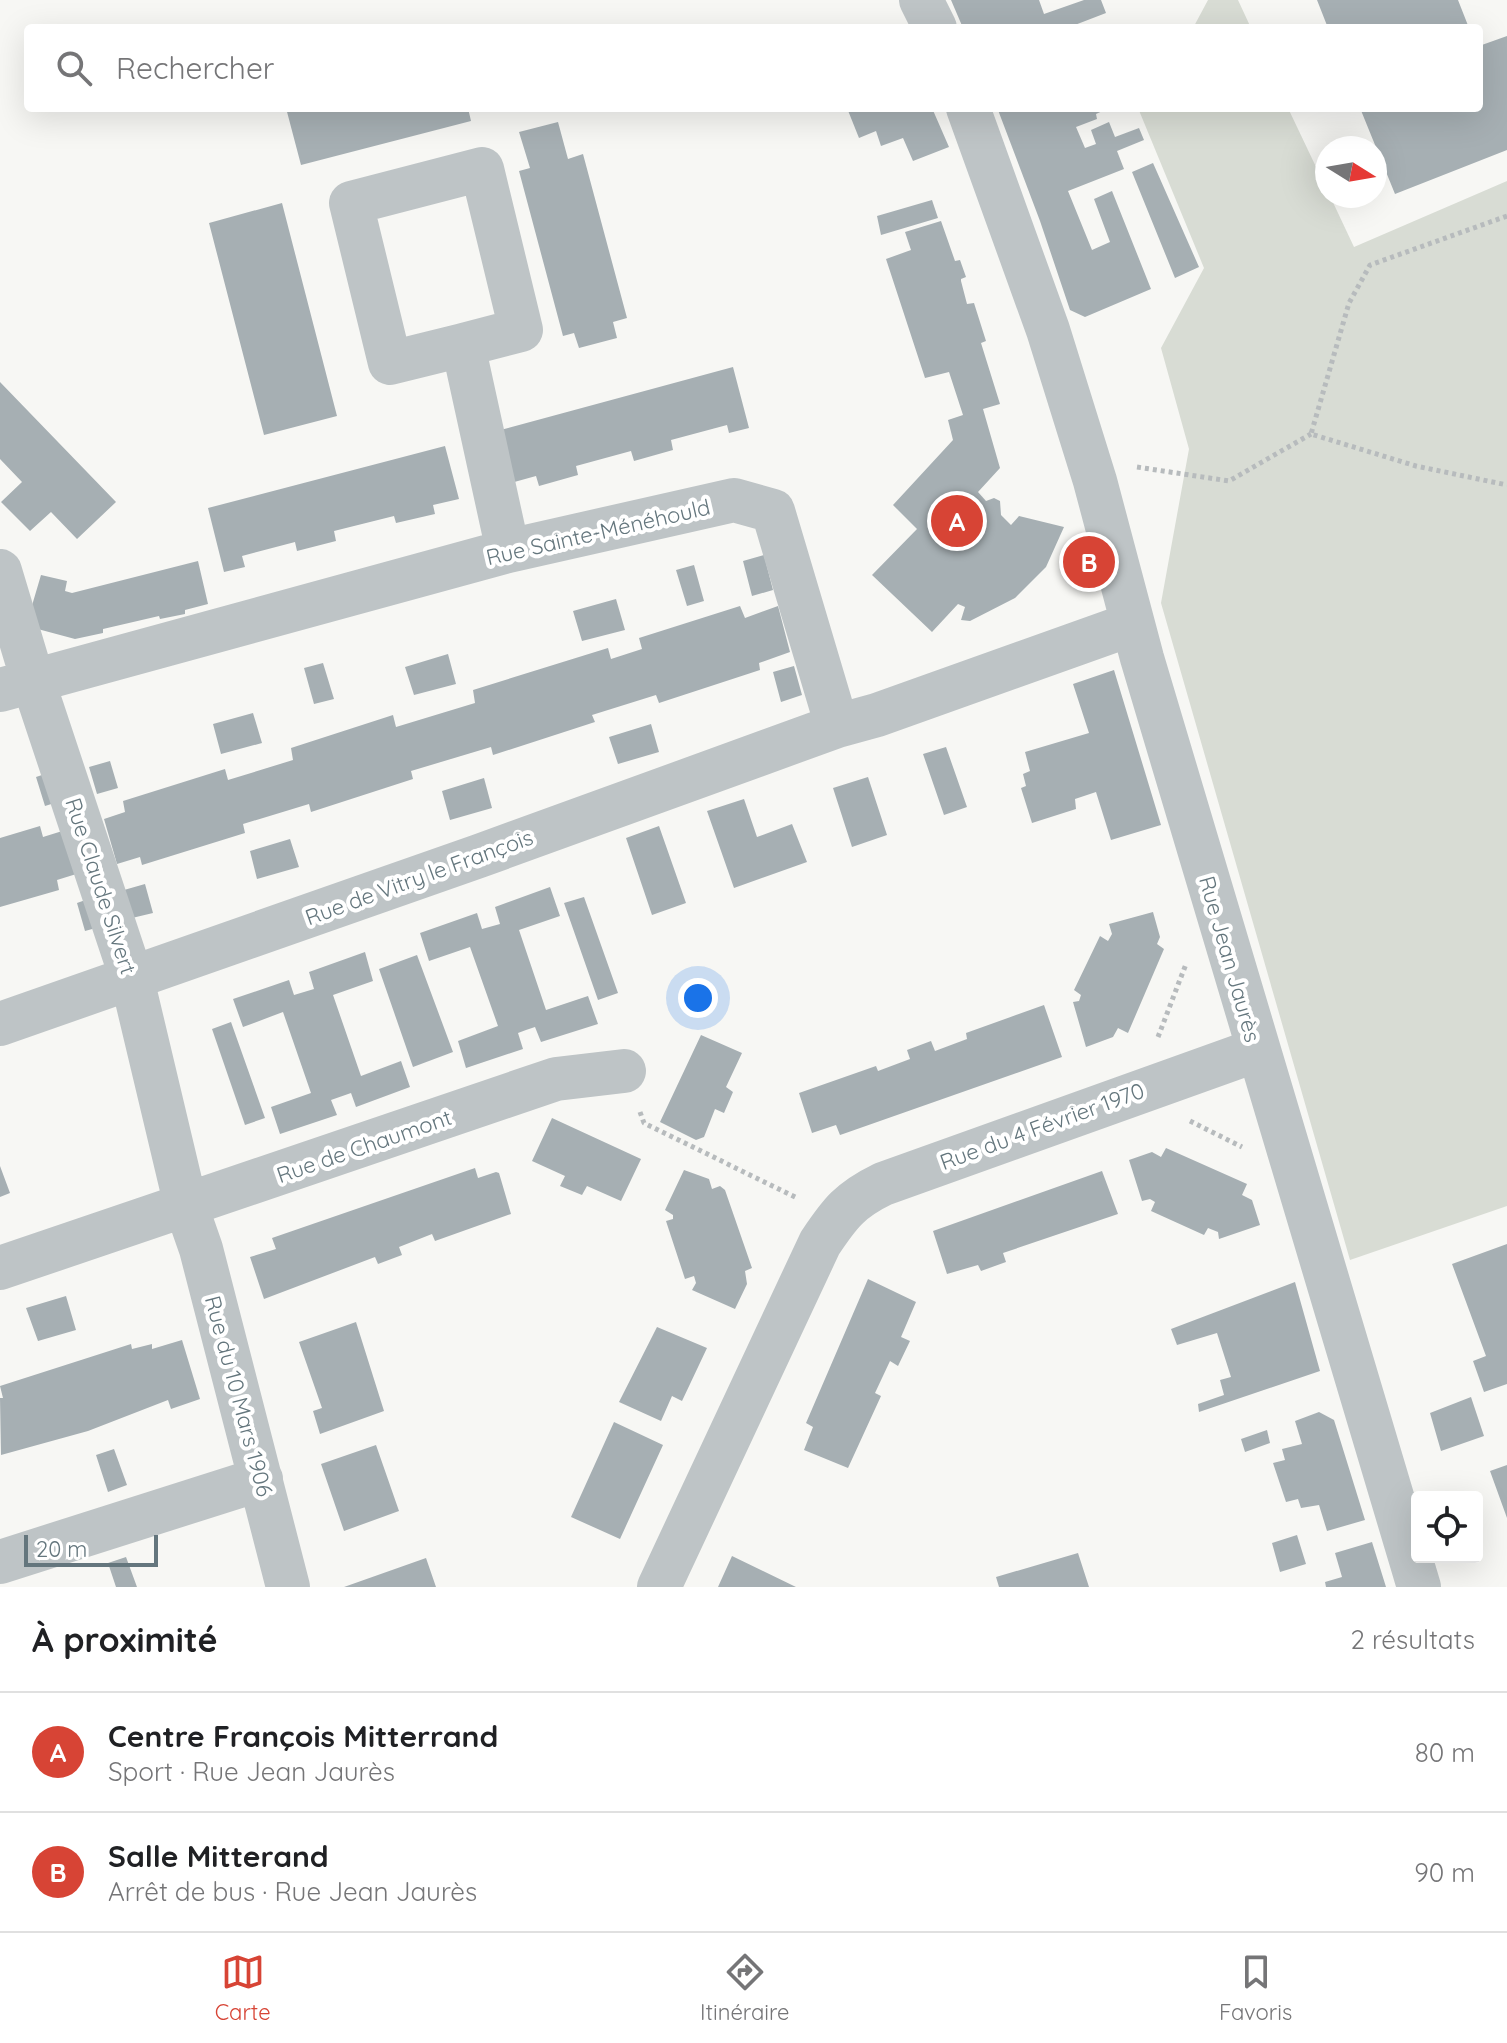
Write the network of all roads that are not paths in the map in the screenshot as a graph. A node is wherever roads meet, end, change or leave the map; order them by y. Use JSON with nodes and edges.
{"nodes":[{"id":1,"x":921,"y":0,"type":"edge"},
{"id":2,"x":933,"y":24,"type":"edge"},
{"id":3,"x":969,"y":112,"type":"edge"},
{"id":4,"x":463,"y":345,"type":"junction"},
{"id":5,"x":508,"y":551,"type":"junction"},
{"id":6,"x":0,"y":571,"type":"edge"},
{"id":7,"x":1132,"y":624,"type":"junction"},
{"id":8,"x":16,"y":685,"type":"edge"},
{"id":9,"x":837,"y":726,"type":"junction"},
{"id":10,"x":132,"y":979,"type":"junction"},
{"id":11,"x":0,"y":1024,"type":"edge"},
{"id":12,"x":1257,"y":1050,"type":"junction"},
{"id":13,"x":624,"y":1071,"type":"road end"},
{"id":14,"x":186,"y":1206,"type":"junction"},
{"id":15,"x":0,"y":1268,"type":"edge"},
{"id":16,"x":261,"y":1479,"type":"junction"},
{"id":17,"x":0,"y":1562,"type":"edge"},
{"id":18,"x":288,"y":1587,"type":"edge"},
{"id":19,"x":659,"y":1587,"type":"edge"},
{"id":20,"x":1419,"y":1587,"type":"edge"}],
"edges":[{"from":1,"to":2,"type":"street"},
{"from":3,"to":7,"type":"street","name":"Rue Jean Jaurès"},
{"from":4,"to":4,"type":"street"},
{"from":4,"to":5,"type":"street"},
{"from":5,"to":8,"type":"street","name":"Rue Sainte-Ménéhould"},
{"from":5,"to":9,"type":"street","name":"Rue Sainte-Ménéhould"},
{"from":6,"to":8,"type":"street","name":"Rue Claude Silvert"},
{"from":7,"to":9,"type":"street"},
{"from":7,"to":12,"type":"street","name":"Rue Jean Jaurès"},
{"from":8,"to":10,"type":"street","name":"Rue Claude Silvert"},
{"from":9,"to":10,"type":"street","name":"Rue de Vitry le François"},
{"from":10,"to":11,"type":"street","name":"Rue de Vitry le François"},
{"from":10,"to":14,"type":"street","name":"Rue Claude Silvert"},
{"from":12,"to":19,"type":"street","name":"Rue du 4 Février 1970"},
{"from":12,"to":20,"type":"street","name":"Rue Jean Jaurès"},
{"from":13,"to":14,"type":"street","name":"Rue de Chaumont"},
{"from":14,"to":15,"type":"street","name":"Rue de Chaumont"},
{"from":14,"to":16,"type":"street","name":"Rue du 10 Mars 1906"},
{"from":16,"to":17,"type":"street"},
{"from":16,"to":18,"type":"street","name":"Rue du 10 Mars 1906"}]}
